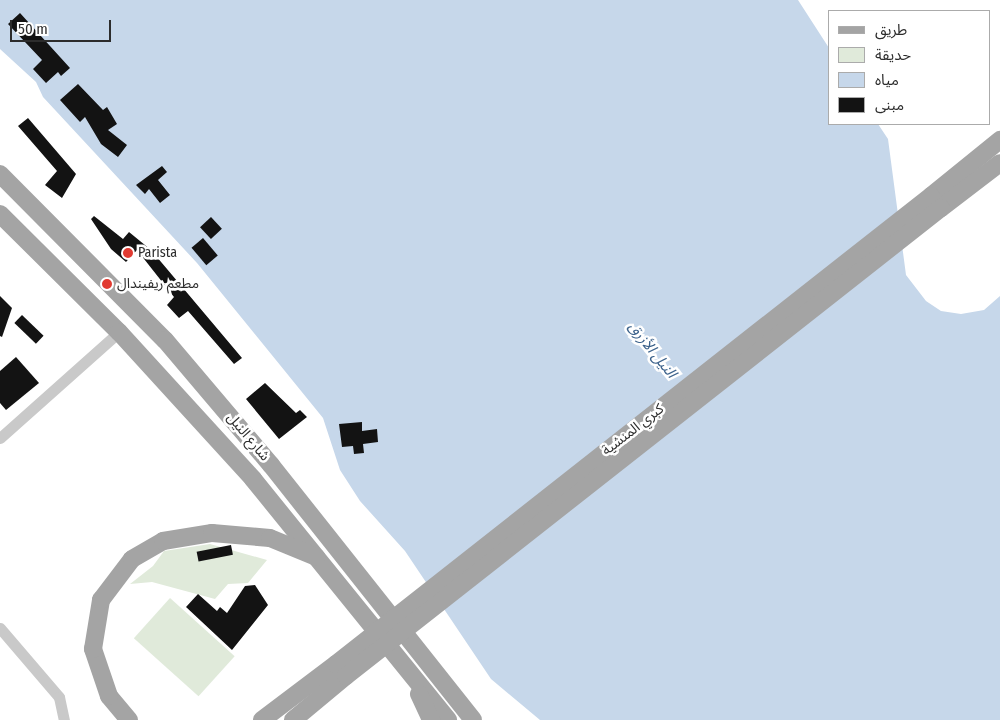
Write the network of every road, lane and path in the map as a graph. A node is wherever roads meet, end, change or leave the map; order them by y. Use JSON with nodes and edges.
{"nodes":[{"id":1,"x":1000,"y":140,"type":"edge"},
{"id":2,"x":1000,"y":163,"type":"edge"},
{"id":3,"x":0,"y":174,"type":"edge"},
{"id":4,"x":936,"y":202,"type":"junction"},
{"id":5,"x":0,"y":214,"type":"edge"},
{"id":6,"x":119,"y":332,"type":"junction"},
{"id":7,"x":1,"y":436,"type":"edge"},
{"id":8,"x":318,"y":558,"type":"junction"},
{"id":9,"x":0,"y":628,"type":"edge"},
{"id":10,"x":341,"y":670,"type":"junction"},
{"id":11,"x":411,"y":675,"type":"junction"},
{"id":12,"x":64,"y":720,"type":"edge"},
{"id":13,"x":130,"y":720,"type":"edge"},
{"id":14,"x":262,"y":720,"type":"edge"},
{"id":15,"x":293,"y":720,"type":"edge"},
{"id":16,"x":430,"y":720,"type":"edge"},
{"id":17,"x":448,"y":720,"type":"edge"},
{"id":18,"x":473,"y":720,"type":"edge"}],
"edges":[{"from":1,"to":4,"type":"main road"},
{"from":2,"to":4,"type":"main road"},
{"from":3,"to":18,"type":"main road","name":"شارع النيل"},
{"from":4,"to":10,"type":"main road","name":"كبري المنشية","bridge":true},
{"from":5,"to":6,"type":"main road","name":"شارع النيل"},
{"from":6,"to":7,"type":"street"},
{"from":6,"to":8,"type":"main road","name":"شارع النيل"},
{"from":8,"to":11,"type":"main road","name":"شارع النيل"},
{"from":8,"to":13,"type":"main road"},
{"from":9,"to":12,"type":"street"},
{"from":10,"to":14,"type":"main road"},
{"from":10,"to":15,"type":"main road"},
{"from":11,"to":16,"type":"main road"},
{"from":11,"to":17,"type":"main road","name":"شارع النيل"}]}
